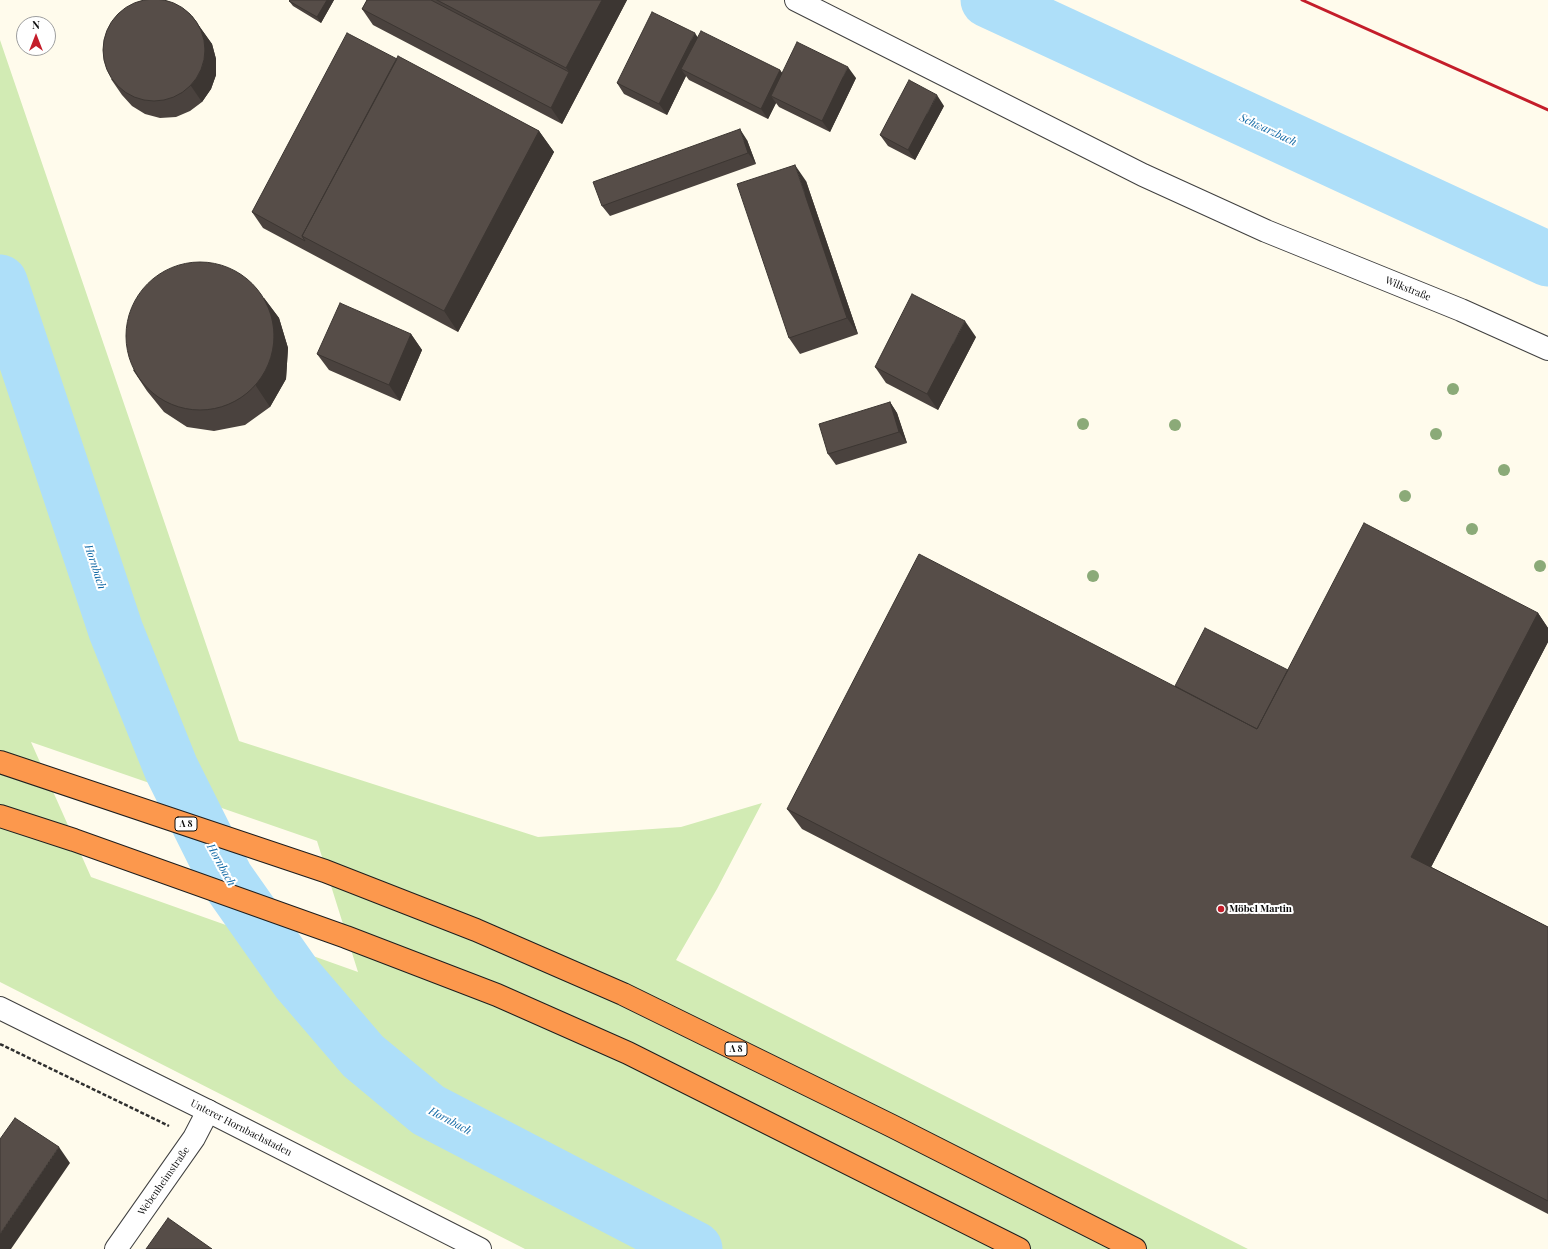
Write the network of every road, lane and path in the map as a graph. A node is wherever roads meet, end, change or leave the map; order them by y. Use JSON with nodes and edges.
{"nodes":[{"id":1,"x":796,"y":0,"type":"edge"},
{"id":2,"x":1548,"y":349,"type":"edge"},
{"id":3,"x":0,"y":762,"type":"edge"},
{"id":4,"x":0,"y":816,"type":"edge"},
{"id":5,"x":0,"y":1008,"type":"edge"},
{"id":6,"x":0,"y":1044,"type":"edge"},
{"id":7,"x":208,"y":1111,"type":"junction"},
{"id":8,"x":194,"y":1138,"type":"junction"},
{"id":9,"x":116,"y":1249,"type":"edge"},
{"id":10,"x":480,"y":1249,"type":"edge"},
{"id":11,"x":1019,"y":1249,"type":"edge"},
{"id":12,"x":1136,"y":1249,"type":"edge"}],
"edges":[{"from":1,"to":2,"type":"street","name":"Wilkstraße"},
{"from":3,"to":12,"type":"highway","number":"A 8"},
{"from":4,"to":11,"type":"highway"},
{"from":5,"to":7,"type":"street","name":"Unterer Hornbachstaden"},
{"from":6,"to":8,"type":"path"},
{"from":7,"to":8,"type":"street","name":"Webenheimstraße"},
{"from":7,"to":10,"type":"street","name":"Unterer Hornbachstaden"},
{"from":8,"to":9,"type":"street","name":"Webenheimstraße"}]}
